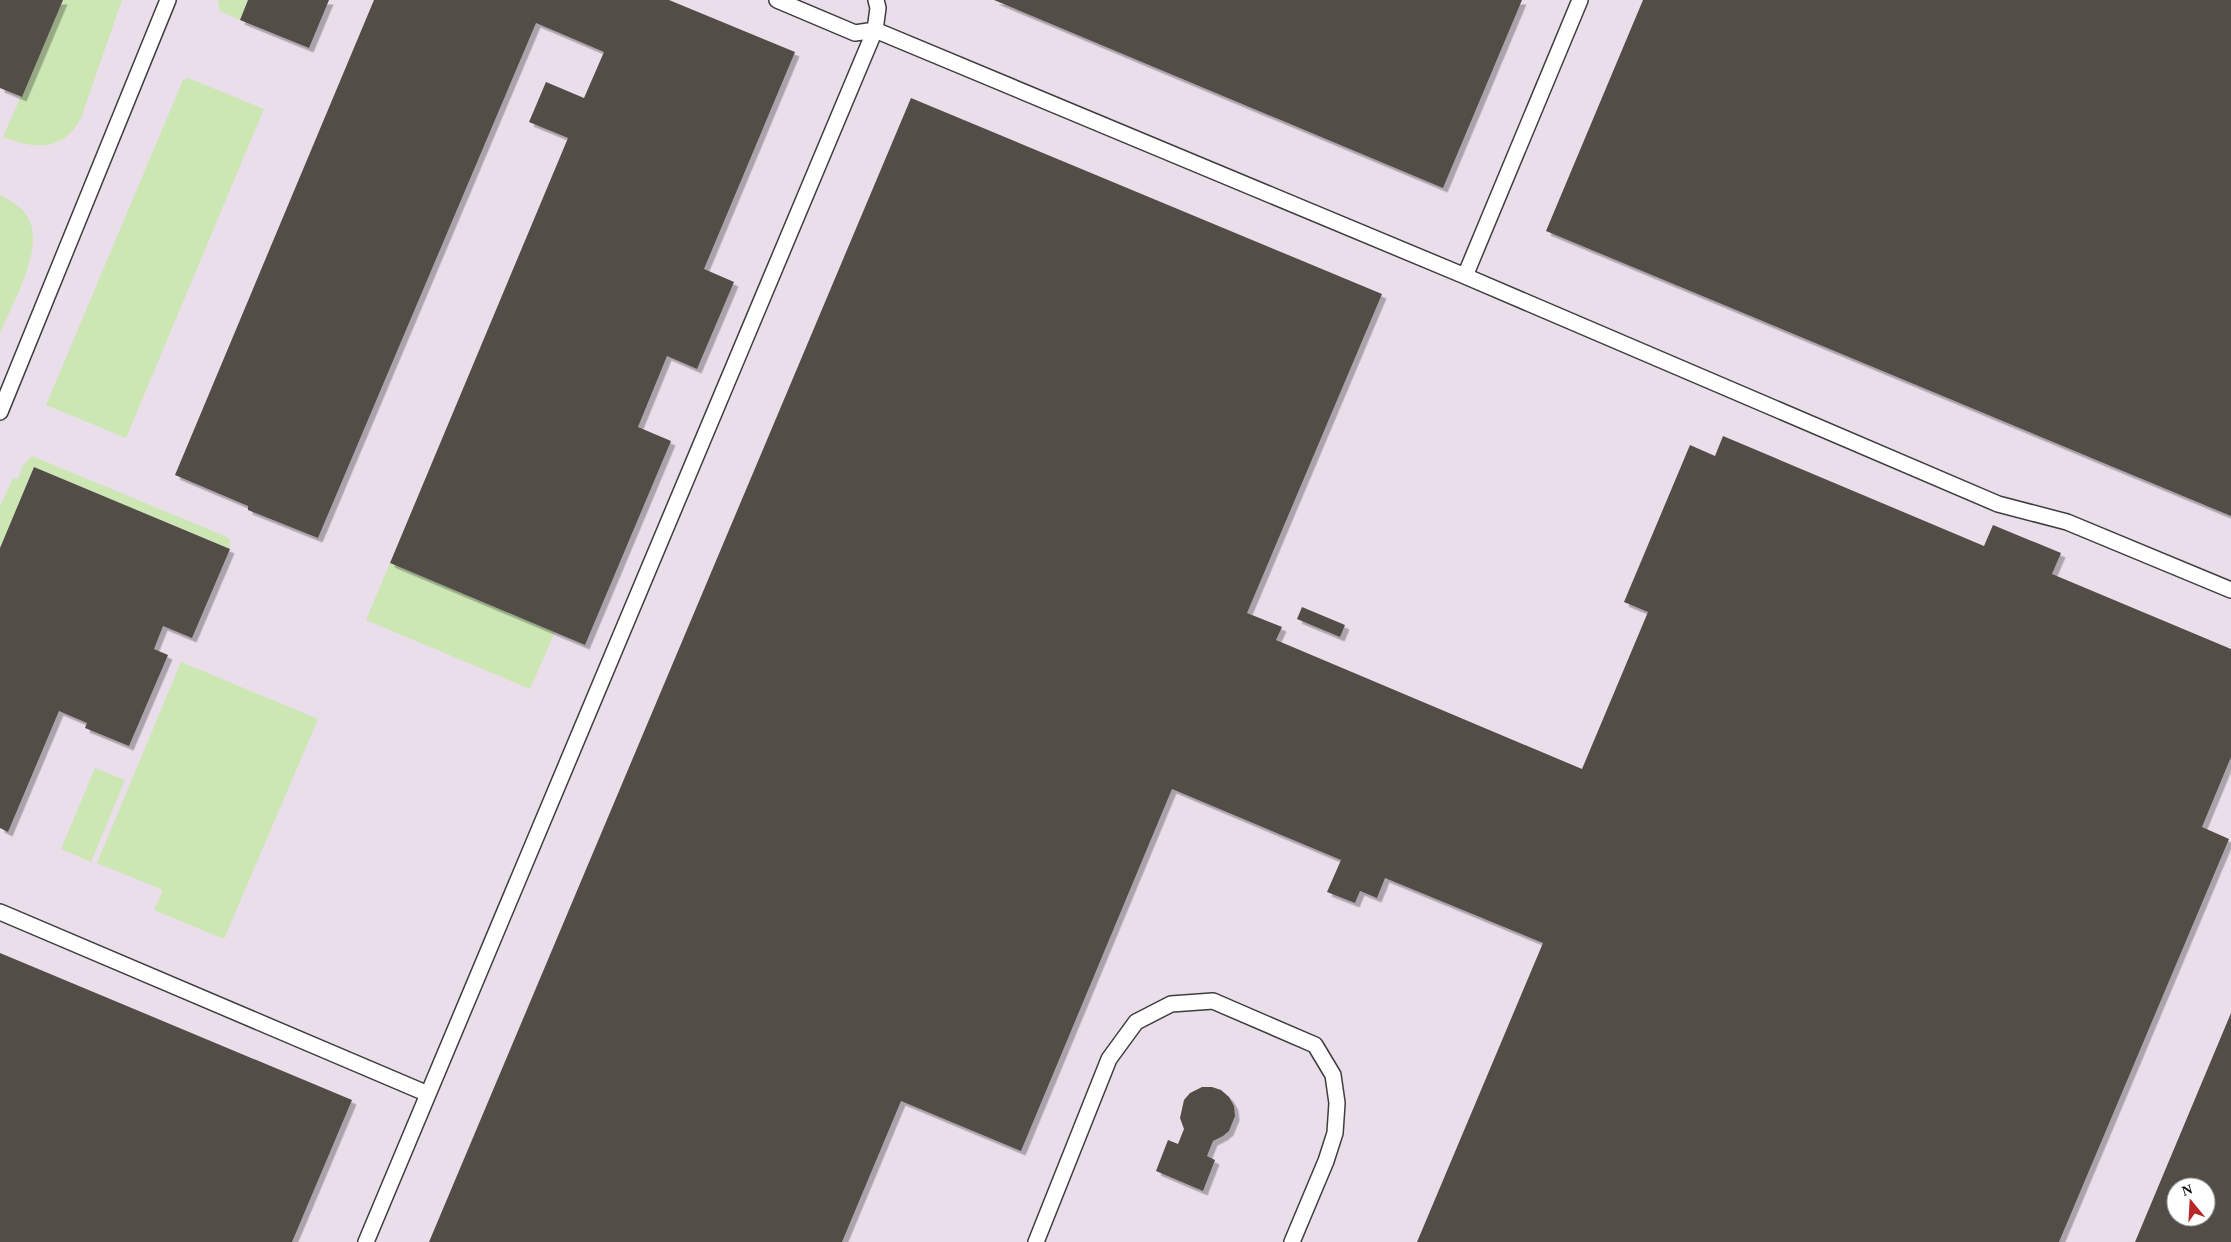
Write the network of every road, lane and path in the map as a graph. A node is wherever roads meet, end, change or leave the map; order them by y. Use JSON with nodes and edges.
{"nodes":[{"id":1,"x":168,"y":0,"type":"edge"},
{"id":2,"x":777,"y":0,"type":"edge"},
{"id":3,"x":876,"y":0,"type":"edge"},
{"id":4,"x":1580,"y":0,"type":"edge"},
{"id":5,"x":875,"y":30,"type":"junction"},
{"id":6,"x":1465,"y":276,"type":"junction"},
{"id":7,"x":0,"y":412,"type":"edge"},
{"id":8,"x":2231,"y":590,"type":"edge"},
{"id":9,"x":0,"y":912,"type":"edge"},
{"id":10,"x":428,"y":1094,"type":"junction"},
{"id":11,"x":366,"y":1242,"type":"edge"},
{"id":12,"x":1036,"y":1242,"type":"edge"},
{"id":13,"x":1292,"y":1242,"type":"edge"}],
"edges":[{"from":1,"to":7,"type":"lane"},
{"from":2,"to":5,"type":"lane"},
{"from":3,"to":5,"type":"lane"},
{"from":4,"to":6,"type":"lane"},
{"from":5,"to":6,"type":"lane"},
{"from":5,"to":10,"type":"lane"},
{"from":6,"to":8,"type":"lane"},
{"from":9,"to":10,"type":"lane"},
{"from":10,"to":11,"type":"lane"},
{"from":12,"to":13,"type":"lane"}]}
